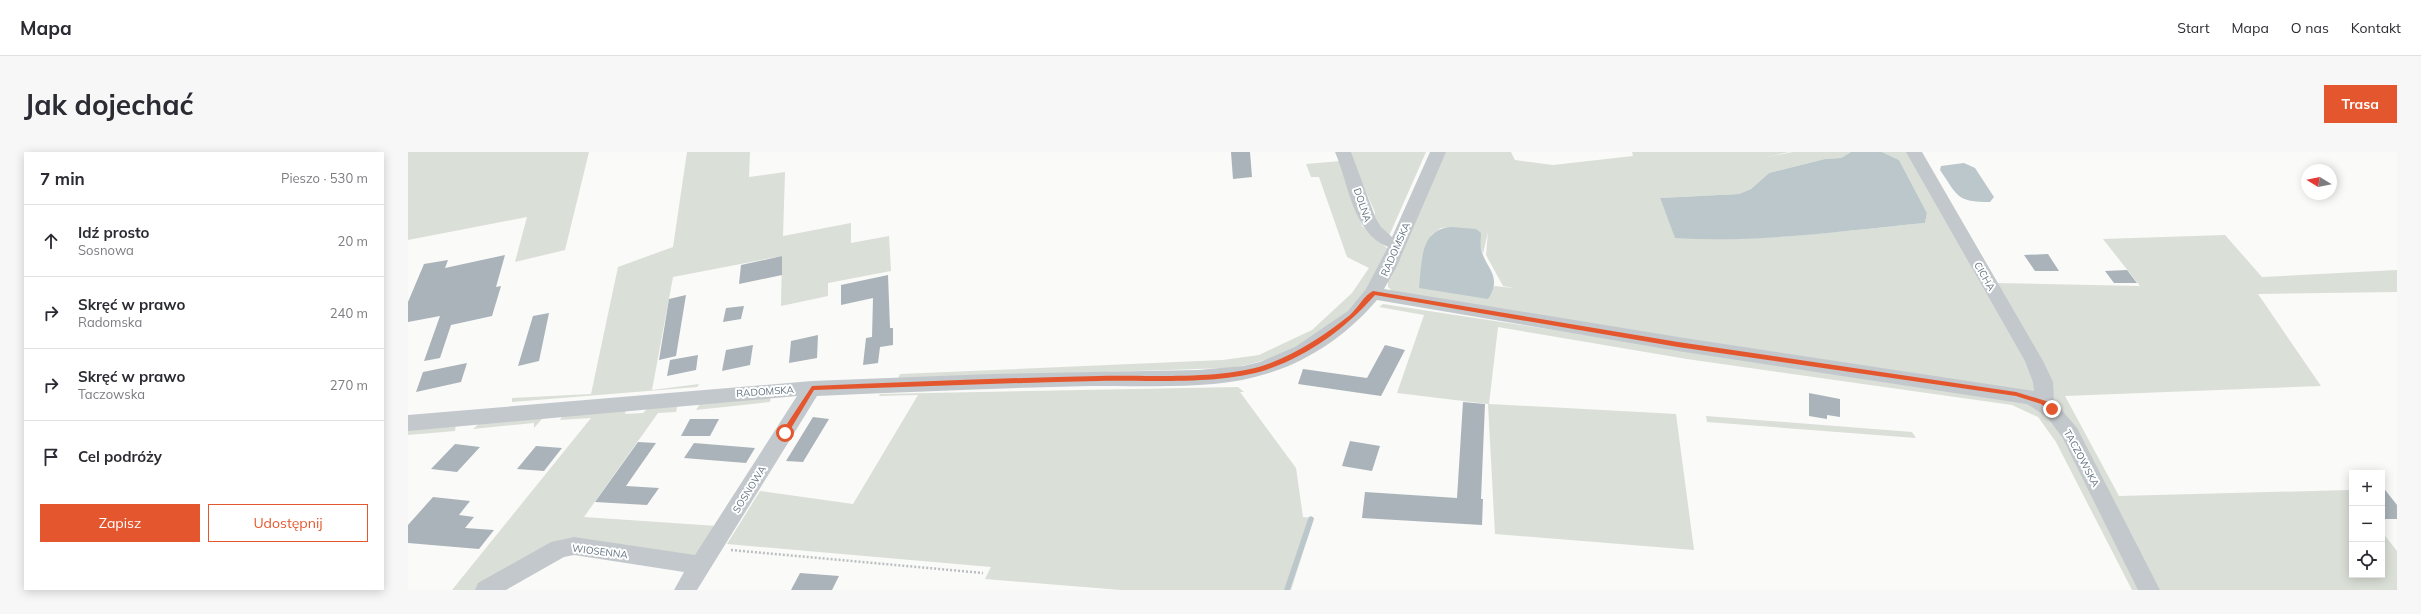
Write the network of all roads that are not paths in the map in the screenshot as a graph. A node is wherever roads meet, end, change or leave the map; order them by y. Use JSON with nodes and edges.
{"nodes":[{"id":1,"x":1344,"y":152,"type":"edge"},
{"id":2,"x":1438,"y":152,"type":"edge"},
{"id":3,"x":1914,"y":152,"type":"edge"},
{"id":4,"x":1397,"y":245,"type":"junction"},
{"id":5,"x":1373,"y":293,"type":"junction"},
{"id":6,"x":812,"y":388,"type":"junction"},
{"id":7,"x":2044,"y":402,"type":"junction"},
{"id":8,"x":408,"y":423,"type":"edge"},
{"id":9,"x":706,"y":557,"type":"junction"},
{"id":10,"x":486,"y":590,"type":"edge"},
{"id":11,"x":684,"y":590,"type":"edge"},
{"id":12,"x":2149,"y":590,"type":"edge"}],
"edges":[{"from":1,"to":4,"type":"street","name":"DOLNA"},
{"from":2,"to":4,"type":"street","name":"RADOMSKA"},
{"from":3,"to":7,"type":"street","name":"CICHA"},
{"from":4,"to":5,"type":"street","name":"RADOMSKA"},
{"from":5,"to":6,"type":"street","name":"RADOMSKA"},
{"from":5,"to":7,"type":"street","name":"TACZOWSKA"},
{"from":6,"to":8,"type":"street","name":"RADOMSKA"},
{"from":6,"to":9,"type":"street","name":"SOSNOWA"},
{"from":7,"to":12,"type":"street","name":"TACZOWSKA"},
{"from":9,"to":10,"type":"street","name":"WIOSENNA"},
{"from":9,"to":11,"type":"street","name":"SOSNOWA"}]}
